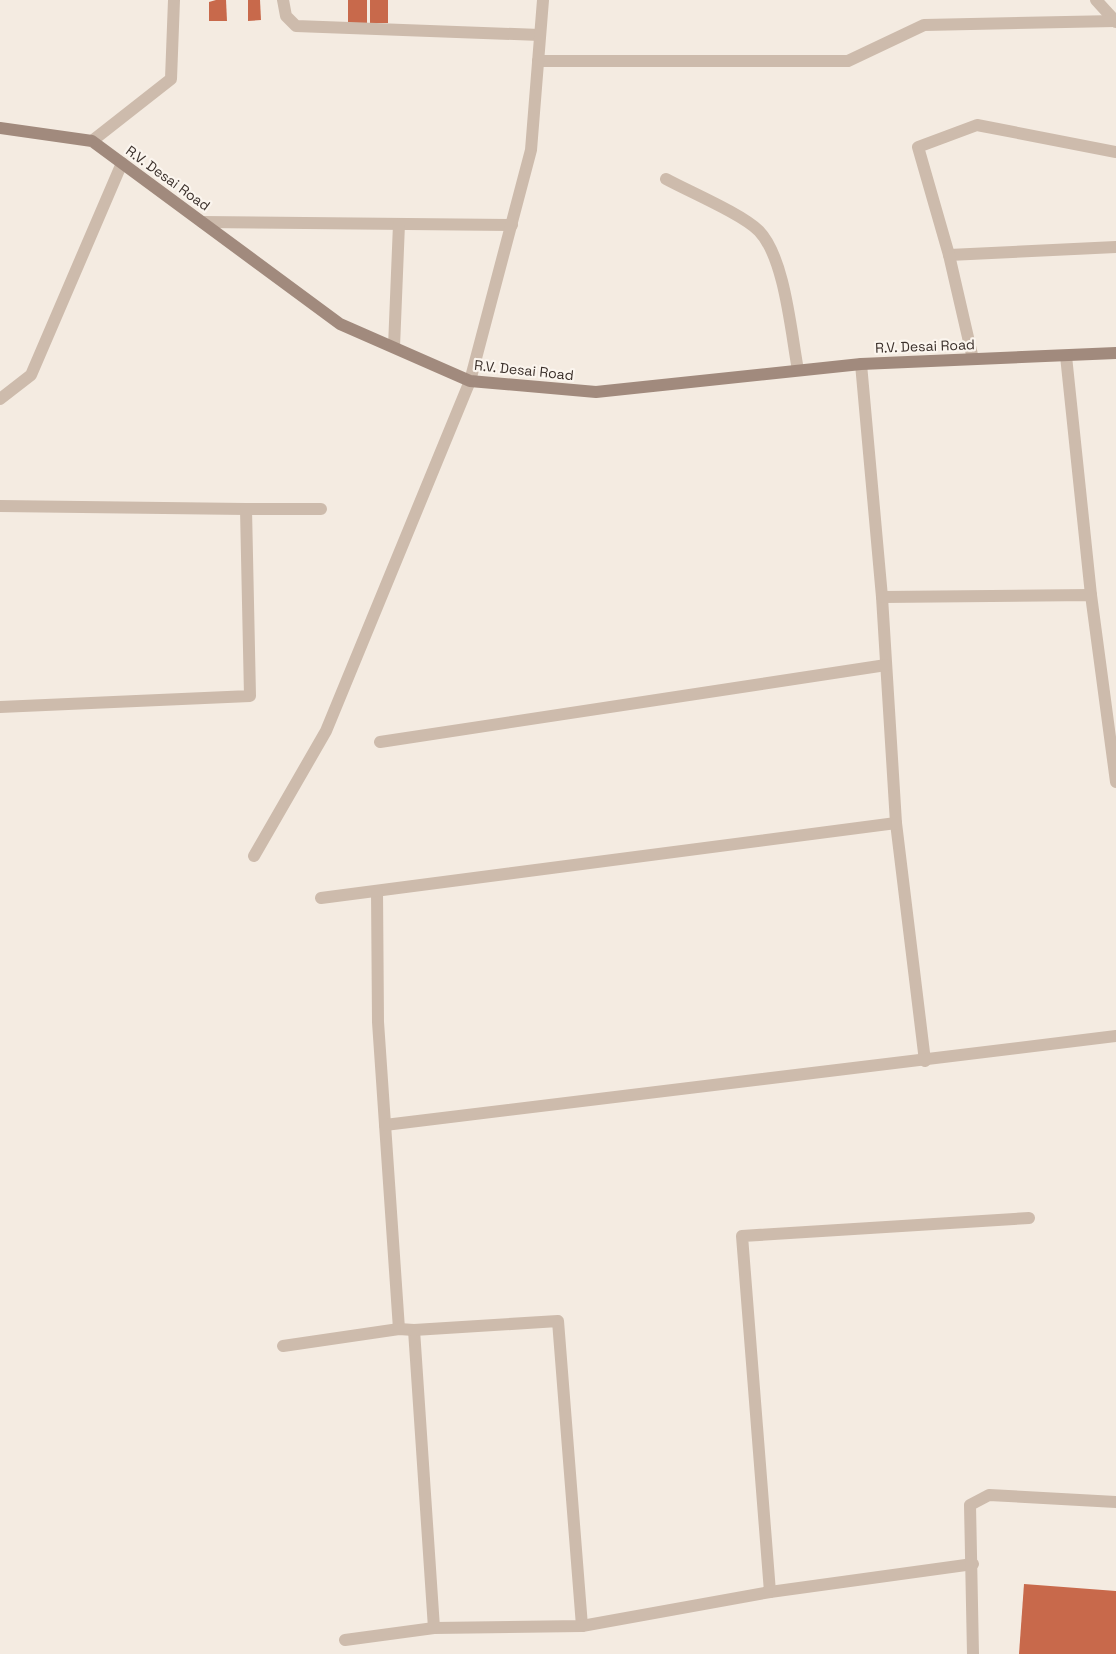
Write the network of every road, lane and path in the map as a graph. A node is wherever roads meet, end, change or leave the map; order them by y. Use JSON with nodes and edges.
{"nodes":[{"id":1,"x":174,"y":0,"type":"edge"},
{"id":2,"x":282,"y":0,"type":"edge"},
{"id":3,"x":543,"y":0,"type":"edge"},
{"id":4,"x":1096,"y":0,"type":"edge"},
{"id":5,"x":1116,"y":22,"type":"edge"},
{"id":6,"x":540,"y":35,"type":"junction"},
{"id":7,"x":538,"y":61,"type":"junction"},
{"id":8,"x":0,"y":128,"type":"edge"},
{"id":9,"x":92,"y":141,"type":"junction"},
{"id":10,"x":1116,"y":152,"type":"edge"},
{"id":11,"x":122,"y":163,"type":"junction"},
{"id":12,"x":666,"y":179,"type":"dead end"},
{"id":13,"x":202,"y":222,"type":"junction"},
{"id":14,"x":400,"y":224,"type":"junction"},
{"id":15,"x":512,"y":225,"type":"junction"},
{"id":16,"x":1116,"y":247,"type":"edge"},
{"id":17,"x":949,"y":254,"type":"junction"},
{"id":18,"x":394,"y":347,"type":"junction"},
{"id":19,"x":1116,"y":353,"type":"edge"},
{"id":20,"x":1066,"y":356,"type":"junction"},
{"id":21,"x":973,"y":359,"type":"junction"},
{"id":22,"x":861,"y":364,"type":"junction"},
{"id":23,"x":798,"y":370,"type":"junction"},
{"id":24,"x":470,"y":381,"type":"junction"},
{"id":25,"x":0,"y":399,"type":"edge"},
{"id":26,"x":0,"y":506,"type":"edge"},
{"id":27,"x":246,"y":509,"type":"junction"},
{"id":28,"x":321,"y":509,"type":"dead end"},
{"id":29,"x":1091,"y":594,"type":"junction"},
{"id":30,"x":882,"y":597,"type":"junction"},
{"id":31,"x":886,"y":665,"type":"junction"},
{"id":32,"x":0,"y":707,"type":"edge"},
{"id":33,"x":380,"y":742,"type":"dead end"},
{"id":34,"x":1116,"y":782,"type":"edge"},
{"id":35,"x":896,"y":823,"type":"junction"},
{"id":36,"x":254,"y":856,"type":"dead end"},
{"id":37,"x":377,"y":891,"type":"junction"},
{"id":38,"x":321,"y":898,"type":"dead end"},
{"id":39,"x":1116,"y":1036,"type":"edge"},
{"id":40,"x":925,"y":1061,"type":"junction"},
{"id":41,"x":385,"y":1125,"type":"junction"},
{"id":42,"x":1028,"y":1218,"type":"dead end"},
{"id":43,"x":399,"y":1329,"type":"junction"},
{"id":44,"x":414,"y":1330,"type":"junction"},
{"id":45,"x":283,"y":1346,"type":"dead end"},
{"id":46,"x":1116,"y":1502,"type":"edge"},
{"id":47,"x":973,"y":1564,"type":"junction"},
{"id":48,"x":770,"y":1592,"type":"junction"},
{"id":49,"x":582,"y":1626,"type":"junction"},
{"id":50,"x":434,"y":1628,"type":"junction"},
{"id":51,"x":344,"y":1640,"type":"dead end"},
{"id":52,"x":973,"y":1654,"type":"edge"}],
"edges":[{"from":1,"to":9,"type":"street"},
{"from":2,"to":6,"type":"street"},
{"from":3,"to":6,"type":"street"},
{"from":4,"to":5,"type":"street"},
{"from":5,"to":7,"type":"street"},
{"from":6,"to":7,"type":"street"},
{"from":7,"to":15,"type":"street"},
{"from":8,"to":9,"type":"street","name":"R.V. Desai Road"},
{"from":9,"to":11,"type":"street","name":"R.V. Desai Road"},
{"from":10,"to":17,"type":"street"},
{"from":11,"to":13,"type":"street","name":"R.V. Desai Road"},
{"from":11,"to":25,"type":"street"},
{"from":12,"to":23,"type":"street"},
{"from":13,"to":14,"type":"street"},
{"from":13,"to":18,"type":"street","name":"R.V. Desai Road"},
{"from":14,"to":15,"type":"street"},
{"from":14,"to":18,"type":"street"},
{"from":15,"to":24,"type":"street"},
{"from":16,"to":17,"type":"street"},
{"from":17,"to":21,"type":"street"},
{"from":18,"to":24,"type":"street","name":"R.V. Desai Road"},
{"from":19,"to":20,"type":"street","name":"R.V. Desai Road"},
{"from":20,"to":21,"type":"street","name":"R.V. Desai Road"},
{"from":20,"to":29,"type":"street"},
{"from":21,"to":22,"type":"street","name":"R.V. Desai Road"},
{"from":22,"to":23,"type":"street","name":"R.V. Desai Road"},
{"from":22,"to":30,"type":"street"},
{"from":23,"to":24,"type":"street","name":"R.V. Desai Road"},
{"from":24,"to":36,"type":"street"},
{"from":26,"to":27,"type":"street"},
{"from":27,"to":28,"type":"street"},
{"from":27,"to":32,"type":"street"},
{"from":29,"to":30,"type":"street"},
{"from":29,"to":34,"type":"street"},
{"from":30,"to":31,"type":"street"},
{"from":31,"to":33,"type":"street"},
{"from":31,"to":35,"type":"street"},
{"from":35,"to":37,"type":"street"},
{"from":35,"to":40,"type":"street"},
{"from":37,"to":38,"type":"street"},
{"from":37,"to":41,"type":"street"},
{"from":39,"to":40,"type":"street"},
{"from":40,"to":41,"type":"street"},
{"from":41,"to":43,"type":"street"},
{"from":42,"to":48,"type":"street"},
{"from":43,"to":44,"type":"street"},
{"from":43,"to":45,"type":"street"},
{"from":44,"to":49,"type":"street"},
{"from":44,"to":50,"type":"street"},
{"from":46,"to":47,"type":"street"},
{"from":47,"to":48,"type":"street"},
{"from":47,"to":52,"type":"street"},
{"from":48,"to":49,"type":"street"},
{"from":49,"to":50,"type":"street"},
{"from":50,"to":51,"type":"street"}]}
